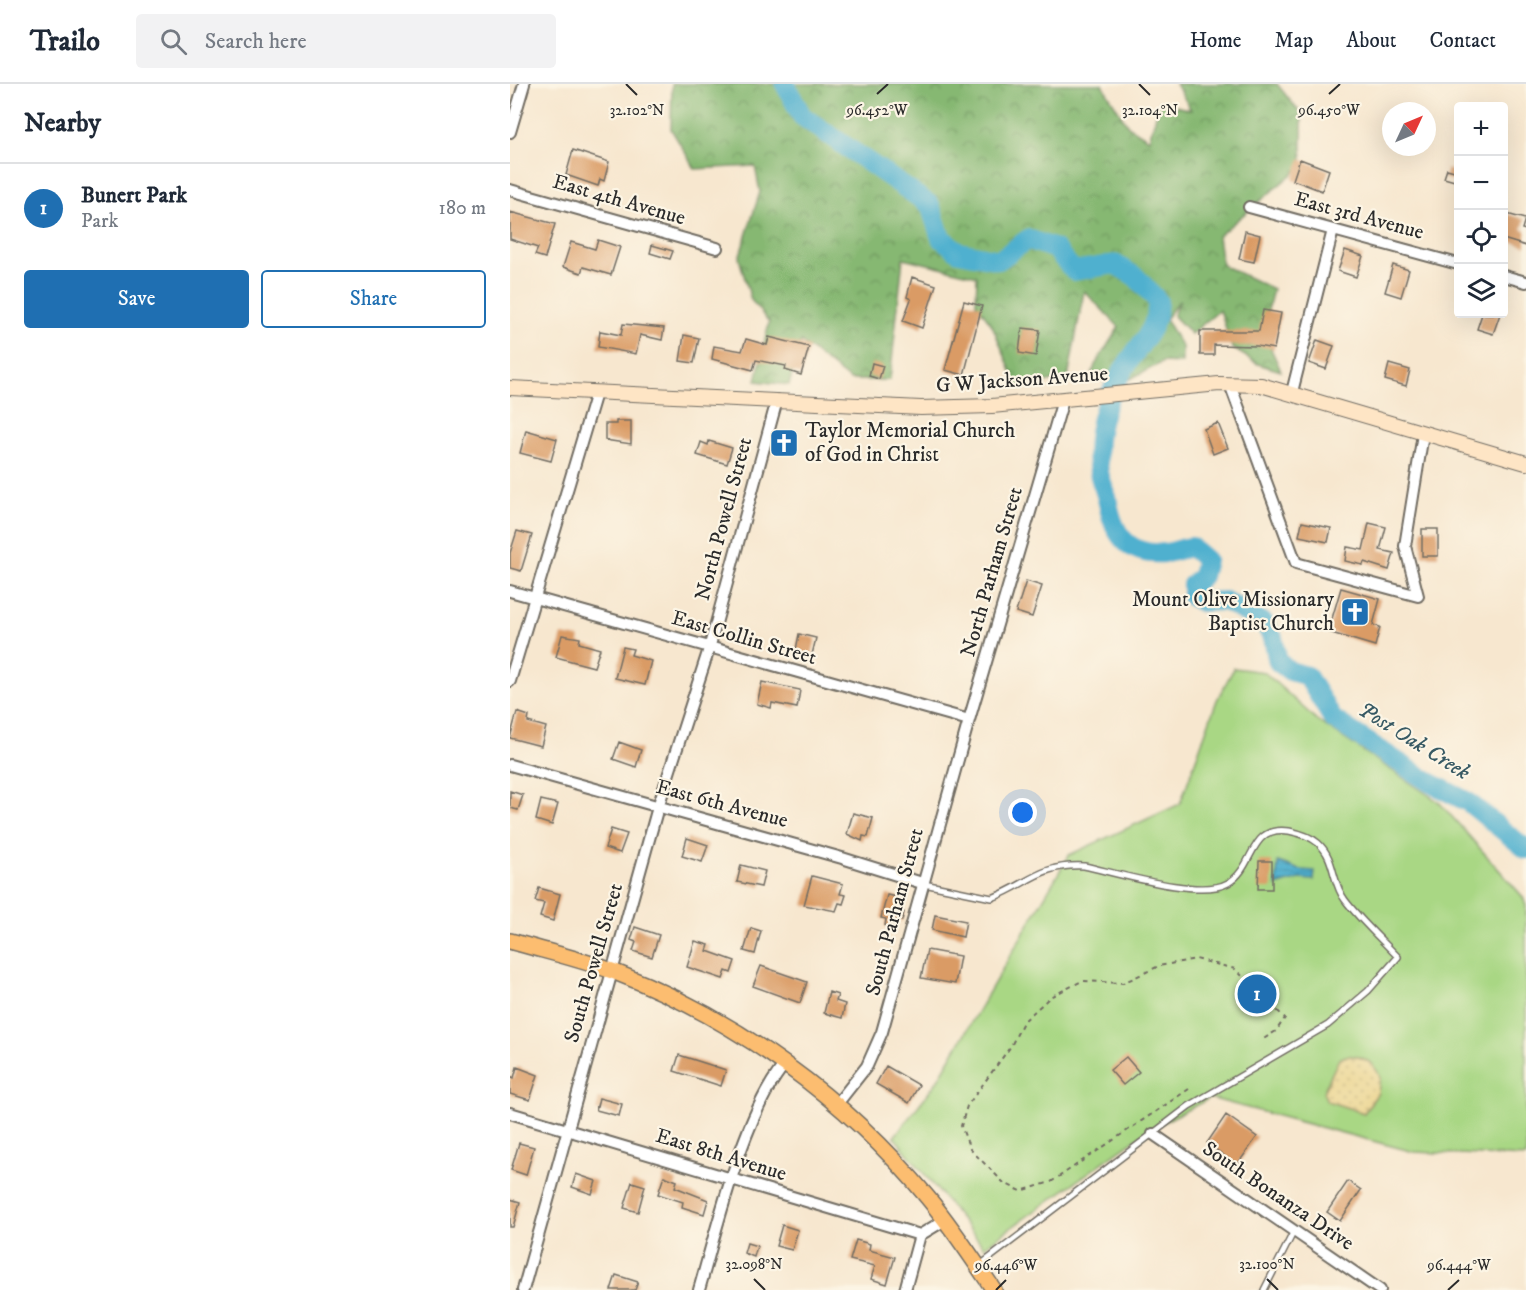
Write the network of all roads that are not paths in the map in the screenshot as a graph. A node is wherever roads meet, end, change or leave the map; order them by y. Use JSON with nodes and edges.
{"nodes":[{"id":1,"x":524,"y":84,"type":"edge"},
{"id":2,"x":510,"y":132,"type":"edge"},
{"id":3,"x":510,"y":190,"type":"edge"},
{"id":4,"x":1249,"y":207,"type":"dead end"},
{"id":5,"x":1333,"y":230,"type":"junction"},
{"id":6,"x":717,"y":248,"type":"dead end"},
{"id":7,"x":1454,"y":263,"type":"edge"},
{"id":8,"x":1508,"y":277,"type":"edge"},
{"id":9,"x":1526,"y":282,"type":"edge"},
{"id":10,"x":1230,"y":384,"type":"junction"},
{"id":11,"x":510,"y":388,"type":"edge"},
{"id":12,"x":1292,"y":392,"type":"junction"},
{"id":13,"x":596,"y":393,"type":"junction"},
{"id":14,"x":777,"y":400,"type":"junction"},
{"id":15,"x":1066,"y":400,"type":"junction"},
{"id":16,"x":1423,"y":434,"type":"junction"},
{"id":17,"x":1526,"y":463,"type":"edge"},
{"id":18,"x":510,"y":591,"type":"edge"},
{"id":19,"x":535,"y":598,"type":"junction"},
{"id":20,"x":709,"y":649,"type":"junction"},
{"id":21,"x":510,"y":681,"type":"edge"},
{"id":22,"x":969,"y":720,"type":"junction"},
{"id":23,"x":510,"y":765,"type":"edge"},
{"id":24,"x":658,"y":807,"type":"junction"},
{"id":25,"x":922,"y":884,"type":"junction"},
{"id":26,"x":510,"y":941,"type":"edge"},
{"id":27,"x":612,"y":970,"type":"junction"},
{"id":28,"x":785,"y":1064,"type":"junction"},
{"id":29,"x":837,"y":1104,"type":"junction"},
{"id":30,"x":510,"y":1113,"type":"edge"},
{"id":31,"x":568,"y":1130,"type":"junction"},
{"id":32,"x":1153,"y":1134,"type":"junction"},
{"id":33,"x":733,"y":1179,"type":"junction"},
{"id":34,"x":945,"y":1220,"type":"junction"},
{"id":35,"x":1294,"y":1231,"type":"junction"},
{"id":36,"x":920,"y":1235,"type":"junction"},
{"id":37,"x":978,"y":1267,"type":"junction"},
{"id":38,"x":510,"y":1288,"type":"edge"},
{"id":39,"x":517,"y":1290,"type":"edge"},
{"id":40,"x":523,"y":1290,"type":"edge"},
{"id":41,"x":699,"y":1290,"type":"edge"},
{"id":42,"x":905,"y":1290,"type":"edge"},
{"id":43,"x":994,"y":1290,"type":"edge"},
{"id":44,"x":1264,"y":1290,"type":"edge"},
{"id":45,"x":1380,"y":1290,"type":"edge"}],
"edges":[{"from":1,"to":2,"type":"street"},
{"from":3,"to":6,"type":"street","name":"East 4th Avenue"},
{"from":4,"to":5,"type":"street","name":"East 3rd Avenue"},
{"from":5,"to":7,"type":"street","name":"East 3rd Avenue"},
{"from":5,"to":12,"type":"street"},
{"from":8,"to":9,"type":"street"},
{"from":10,"to":12,"type":"street","name":"G W Jackson Avenue"},
{"from":10,"to":15,"type":"street","name":"G W Jackson Avenue"},
{"from":10,"to":16,"type":"street"},
{"from":11,"to":13,"type":"street","name":"G W Jackson Avenue"},
{"from":12,"to":16,"type":"street","name":"G W Jackson Avenue"},
{"from":13,"to":14,"type":"street","name":"G W Jackson Avenue"},
{"from":13,"to":19,"type":"street"},
{"from":14,"to":15,"type":"street","name":"G W Jackson Avenue"},
{"from":14,"to":20,"type":"street","name":"North Powell Street"},
{"from":15,"to":22,"type":"street","name":"North Parham Street"},
{"from":16,"to":17,"type":"street","name":"G W Jackson Avenue"},
{"from":18,"to":19,"type":"street","name":"East Collin Street"},
{"from":19,"to":20,"type":"street","name":"East Collin Street"},
{"from":19,"to":21,"type":"street"},
{"from":20,"to":22,"type":"street","name":"East Collin Street"},
{"from":20,"to":24,"type":"street","name":"South Powell Street"},
{"from":22,"to":25,"type":"street","name":"South Parham Street"},
{"from":23,"to":24,"type":"street","name":"East 6th Avenue"},
{"from":24,"to":25,"type":"street","name":"East 6th Avenue"},
{"from":24,"to":27,"type":"street","name":"South Powell Street"},
{"from":25,"to":29,"type":"street","name":"South Parham Street"},
{"from":25,"to":32,"type":"lane"},
{"from":26,"to":27,"type":"main road"},
{"from":27,"to":28,"type":"main road"},
{"from":27,"to":31,"type":"street","name":"South Powell Street"},
{"from":28,"to":29,"type":"main road"},
{"from":28,"to":33,"type":"street"},
{"from":29,"to":34,"type":"main road"},
{"from":30,"to":31,"type":"street","name":"East 8th Avenue"},
{"from":31,"to":33,"type":"street","name":"East 8th Avenue"},
{"from":31,"to":40,"type":"street","name":"South Powell Street"},
{"from":32,"to":35,"type":"street","name":"South Bonanza Drive"},
{"from":32,"to":37,"type":"lane"},
{"from":33,"to":36,"type":"street","name":"East 8th Avenue"},
{"from":33,"to":41,"type":"street"},
{"from":34,"to":36,"type":"street"},
{"from":34,"to":37,"type":"main road"},
{"from":35,"to":44,"type":"lane"},
{"from":35,"to":45,"type":"street","name":"South Bonanza Drive"},
{"from":36,"to":42,"type":"street"},
{"from":37,"to":43,"type":"main road"},
{"from":38,"to":39,"type":"street"}]}
